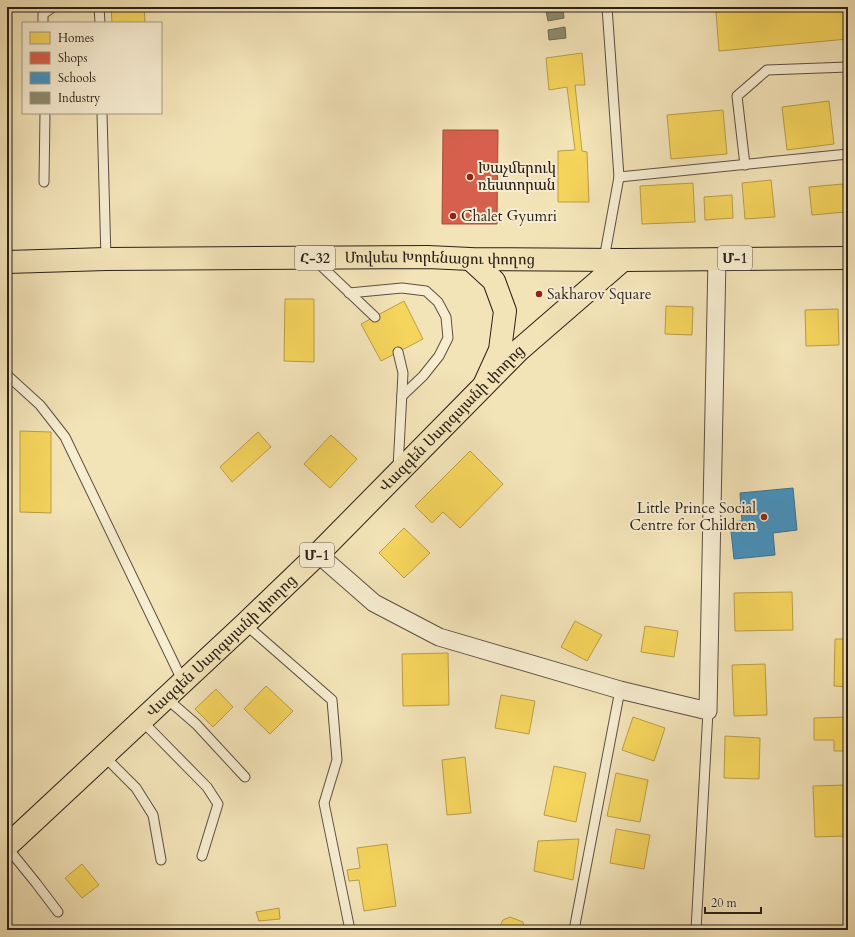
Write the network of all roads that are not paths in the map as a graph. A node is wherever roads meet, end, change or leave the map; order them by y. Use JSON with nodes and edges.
{"nodes":[{"id":1,"x":52,"y":7,"type":"edge"},
{"id":2,"x":99,"y":7,"type":"edge"},
{"id":3,"x":607,"y":7,"type":"edge"},
{"id":4,"x":43,"y":22,"type":"edge"},
{"id":5,"x":100,"y":22,"type":"edge"},
{"id":6,"x":848,"y":67,"type":"edge"},
{"id":7,"x":45,"y":114,"type":"edge"},
{"id":8,"x":102,"y":114,"type":"edge"},
{"id":9,"x":848,"y":154,"type":"edge"},
{"id":10,"x":746,"y":165,"type":"junction"},
{"id":11,"x":619,"y":177,"type":"junction"},
{"id":12,"x":44,"y":182,"type":"dead end"},
{"id":13,"x":313,"y":258,"type":"junction"},
{"id":14,"x":717,"y":258,"type":"junction"},
{"id":15,"x":848,"y":258,"type":"edge"},
{"id":16,"x":106,"y":259,"type":"junction"},
{"id":17,"x":470,"y":259,"type":"junction"},
{"id":18,"x":613,"y":260,"type":"junction"},
{"id":19,"x":7,"y":262,"type":"edge"},
{"id":20,"x":349,"y":293,"type":"junction"},
{"id":21,"x":375,"y":317,"type":"dead end"},
{"id":22,"x":398,"y":352,"type":"dead end"},
{"id":23,"x":7,"y":375,"type":"edge"},
{"id":24,"x":481,"y":390,"type":"junction"},
{"id":25,"x":402,"y":396,"type":"junction"},
{"id":26,"x":398,"y":474,"type":"junction"},
{"id":27,"x":318,"y":554,"type":"junction"},
{"id":28,"x":245,"y":624,"type":"junction"},
{"id":29,"x":183,"y":682,"type":"junction"},
{"id":30,"x":620,"y":690,"type":"junction"},
{"id":31,"x":166,"y":698,"type":"junction"},
{"id":32,"x":708,"y":711,"type":"junction"},
{"id":33,"x":142,"y":721,"type":"junction"},
{"id":34,"x":104,"y":756,"type":"junction"},
{"id":35,"x":245,"y":777,"type":"dead end"},
{"id":36,"x":7,"y":847,"type":"edge"},
{"id":37,"x":202,"y":856,"type":"dead end"},
{"id":38,"x":162,"y":860,"type":"dead end"},
{"id":39,"x":58,"y":912,"type":"dead end"},
{"id":40,"x":350,"y":930,"type":"edge"},
{"id":41,"x":574,"y":930,"type":"edge"},
{"id":42,"x":696,"y":930,"type":"edge"}],
"edges":[{"from":1,"to":4,"type":"lane"},
{"from":2,"to":5,"type":"lane"},
{"from":3,"to":11,"type":"lane"},
{"from":6,"to":10,"type":"lane"},
{"from":7,"to":12,"type":"lane"},
{"from":8,"to":16,"type":"lane"},
{"from":9,"to":10,"type":"lane"},
{"from":10,"to":11,"type":"lane"},
{"from":11,"to":18,"type":"lane"},
{"from":13,"to":16,"type":"main road","name":"Մովսես Խորենացու փողոց","number":"Հ-32"},
{"from":13,"to":17,"type":"main road","name":"Մովսես Խորենացու փողոց","number":"Հ-32"},
{"from":13,"to":20,"type":"lane"},
{"from":14,"to":15,"type":"main road","name":"Մովսես Խորենացու փողոց","number":"Մ-1"},
{"from":14,"to":18,"type":"main road","name":"Մովսես Խորենացու փողոց","number":"Մ-1"},
{"from":14,"to":32,"type":"street"},
{"from":16,"to":19,"type":"main road","name":"Մովսես Խորենացու փողոց","number":"Հ-32"},
{"from":17,"to":18,"type":"main road","name":"Մովսես Խորենացու փողոց","number":"Հ-32"},
{"from":17,"to":24,"type":"main road"},
{"from":18,"to":24,"type":"main road","name":"Վազգեն Սարգսյանի փողոց","number":"Մ-1"},
{"from":20,"to":21,"type":"lane"},
{"from":20,"to":25,"type":"lane"},
{"from":22,"to":25,"type":"lane"},
{"from":23,"to":29,"type":"lane"},
{"from":24,"to":26,"type":"main road","name":"Վազգեն Սարգսյանի փողոց","number":"Մ-1"},
{"from":25,"to":26,"type":"lane"},
{"from":26,"to":27,"type":"main road","name":"Վազգեն Սարգսյանի փողոց","number":"Մ-1"},
{"from":27,"to":28,"type":"main road","name":"Վազգեն Սարգսյանի փողոց","number":"Մ-1"},
{"from":27,"to":30,"type":"street"},
{"from":28,"to":29,"type":"main road","name":"Վազգեն Սարգսյանի փողոց","number":"Մ-1"},
{"from":28,"to":40,"type":"lane"},
{"from":29,"to":31,"type":"main road","name":"Վազգեն Սարգսյանի փողոց","number":"Մ-1"},
{"from":30,"to":32,"type":"street"},
{"from":30,"to":41,"type":"lane"},
{"from":31,"to":33,"type":"main road","name":"Վազգեն Սարգսյանի փողոց","number":"Մ-1"},
{"from":31,"to":35,"type":"lane"},
{"from":32,"to":42,"type":"lane"},
{"from":33,"to":34,"type":"main road","name":"Վազգեն Սարգսյանի փողոց","number":"Մ-1"},
{"from":33,"to":37,"type":"lane"},
{"from":34,"to":36,"type":"main road","name":"Վազգեն Սարգսյանի փողոց","number":"Մ-1"},
{"from":34,"to":38,"type":"lane"},
{"from":36,"to":39,"type":"lane"}]}
